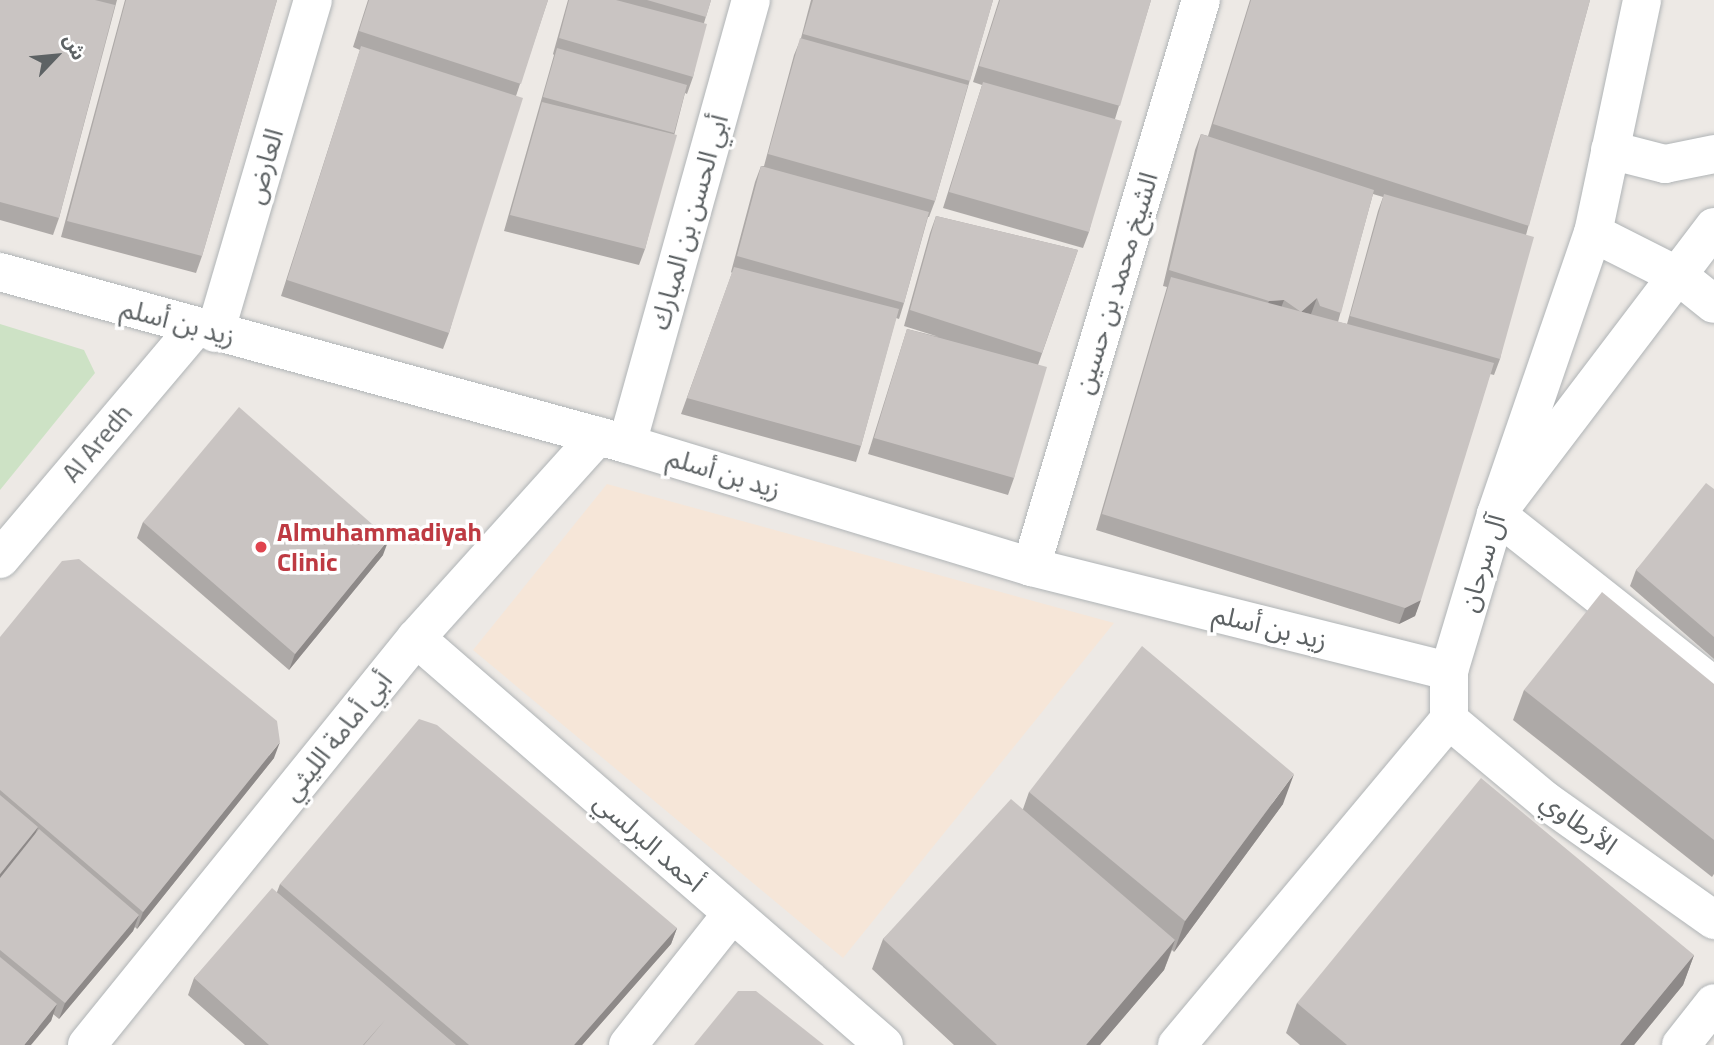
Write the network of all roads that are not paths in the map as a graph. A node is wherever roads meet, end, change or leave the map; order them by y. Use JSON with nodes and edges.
{"nodes":[{"id":1,"x":313,"y":0,"type":"edge"},
{"id":2,"x":751,"y":0,"type":"edge"},
{"id":3,"x":1201,"y":0,"type":"edge"},
{"id":4,"x":1642,"y":0,"type":"edge"},
{"id":5,"x":1610,"y":150,"type":"junction"},
{"id":6,"x":1714,"y":154,"type":"edge"},
{"id":7,"x":1714,"y":227,"type":"edge"},
{"id":8,"x":1593,"y":233,"type":"junction"},
{"id":9,"x":0,"y":272,"type":"edge"},
{"id":10,"x":1680,"y":277,"type":"junction"},
{"id":11,"x":1714,"y":304,"type":"edge"},
{"id":12,"x":205,"y":330,"type":"junction"},
{"id":13,"x":612,"y":440,"type":"junction"},
{"id":14,"x":1496,"y":514,"type":"junction"},
{"id":15,"x":0,"y":559,"type":"edge"},
{"id":16,"x":1031,"y":567,"type":"junction"},
{"id":17,"x":416,"y":638,"type":"junction"},
{"id":18,"x":1449,"y":671,"type":"junction"},
{"id":19,"x":1714,"y":685,"type":"edge"},
{"id":20,"x":1449,"y":720,"type":"junction"},
{"id":21,"x":1712,"y":914,"type":"edge"},
{"id":22,"x":731,"y":915,"type":"junction"},
{"id":23,"x":1714,"y":1003,"type":"edge"},
{"id":24,"x":1181,"y":1043,"type":"edge"},
{"id":25,"x":87,"y":1045,"type":"edge"},
{"id":26,"x":628,"y":1045,"type":"edge"},
{"id":27,"x":884,"y":1045,"type":"edge"},
{"id":28,"x":1681,"y":1045,"type":"edge"}],
"edges":[{"from":1,"to":12,"type":"street","name":"العارض"},
{"from":2,"to":13,"type":"street","name":"أبي الحسن بن المبارك"},
{"from":3,"to":16,"type":"street","name":"الشيخ محمد بن حسين"},
{"from":4,"to":5,"type":"street","name":"آل سرحان"},
{"from":5,"to":6,"type":"street"},
{"from":5,"to":8,"type":"street","name":"آل سرحان"},
{"from":7,"to":10,"type":"street"},
{"from":8,"to":10,"type":"street"},
{"from":8,"to":14,"type":"street","name":"آل سرحان"},
{"from":9,"to":12,"type":"street","name":"زيد بن أسلم"},
{"from":10,"to":11,"type":"street"},
{"from":10,"to":14,"type":"street"},
{"from":12,"to":13,"type":"street","name":"زيد بن أسلم"},
{"from":12,"to":15,"type":"street","name":"Al Aredh"},
{"from":13,"to":16,"type":"street","name":"زيد بن أسلم"},
{"from":13,"to":17,"type":"street","name":"أبي أمامة الليثي"},
{"from":14,"to":18,"type":"street","name":"آل سرحان"},
{"from":14,"to":19,"type":"street"},
{"from":16,"to":18,"type":"street","name":"زيد بن أسلم"},
{"from":17,"to":22,"type":"street","name":"أحمد البرلسي"},
{"from":17,"to":25,"type":"street","name":"أبي أمامة الليثي"},
{"from":18,"to":20,"type":"street","name":"آل سرحان"},
{"from":20,"to":21,"type":"street","name":"الأرطاوي"},
{"from":20,"to":24,"type":"street"},
{"from":22,"to":26,"type":"street"},
{"from":22,"to":27,"type":"street","name":"أحمد البرلسي"},
{"from":23,"to":28,"type":"street"}]}
